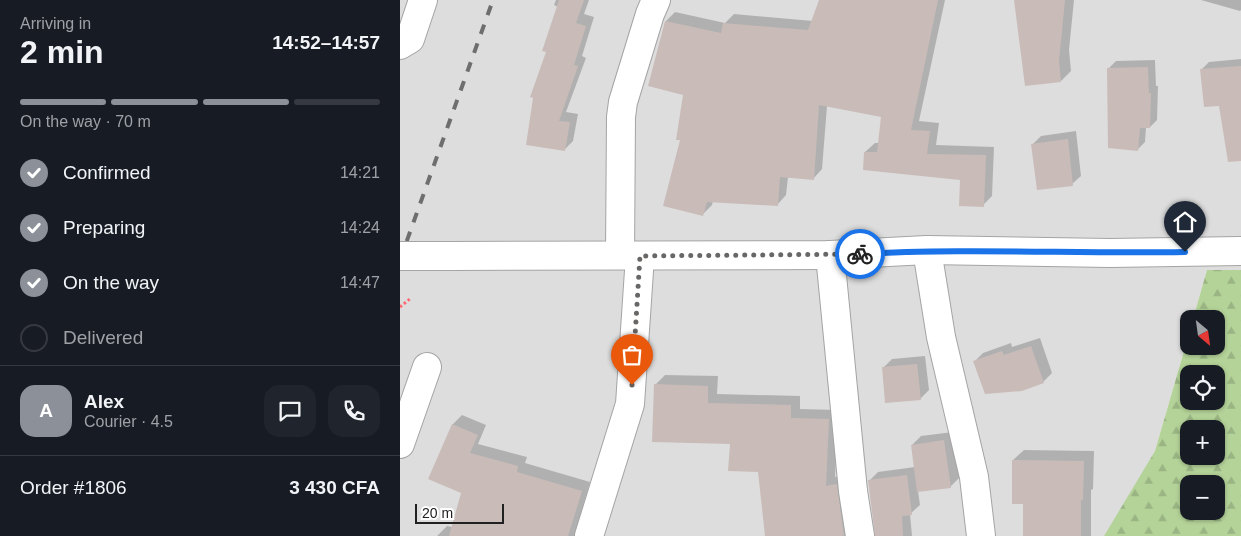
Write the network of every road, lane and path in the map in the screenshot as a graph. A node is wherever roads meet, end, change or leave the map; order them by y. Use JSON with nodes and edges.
{"nodes":[{"id":1,"x":423,"y":0,"type":"edge"},
{"id":2,"x":656,"y":0,"type":"edge"},
{"id":3,"x":400,"y":45,"type":"edge"},
{"id":4,"x":927,"y":250,"type":"junction"},
{"id":5,"x":1241,"y":251,"type":"edge"},
{"id":6,"x":830,"y":255,"type":"junction"},
{"id":7,"x":400,"y":256,"type":"edge"},
{"id":8,"x":630,"y":256,"type":"junction"},
{"id":9,"x":411,"y":298,"type":"dead end"},
{"id":10,"x":400,"y":307,"type":"edge"},
{"id":11,"x":427,"y":367,"type":"dead end"},
{"id":12,"x":400,"y":444,"type":"edge"},
{"id":13,"x":589,"y":536,"type":"edge"},
{"id":14,"x":860,"y":536,"type":"edge"},
{"id":15,"x":981,"y":536,"type":"edge"}],
"edges":[{"from":1,"to":3,"type":"street"},
{"from":2,"to":8,"type":"street"},
{"from":4,"to":5,"type":"street"},
{"from":4,"to":6,"type":"street"},
{"from":4,"to":15,"type":"street"},
{"from":6,"to":8,"type":"street"},
{"from":6,"to":14,"type":"street"},
{"from":7,"to":8,"type":"street","bridge":true},
{"from":8,"to":13,"type":"street"},
{"from":9,"to":10,"type":"path"},
{"from":11,"to":12,"type":"street"}]}
